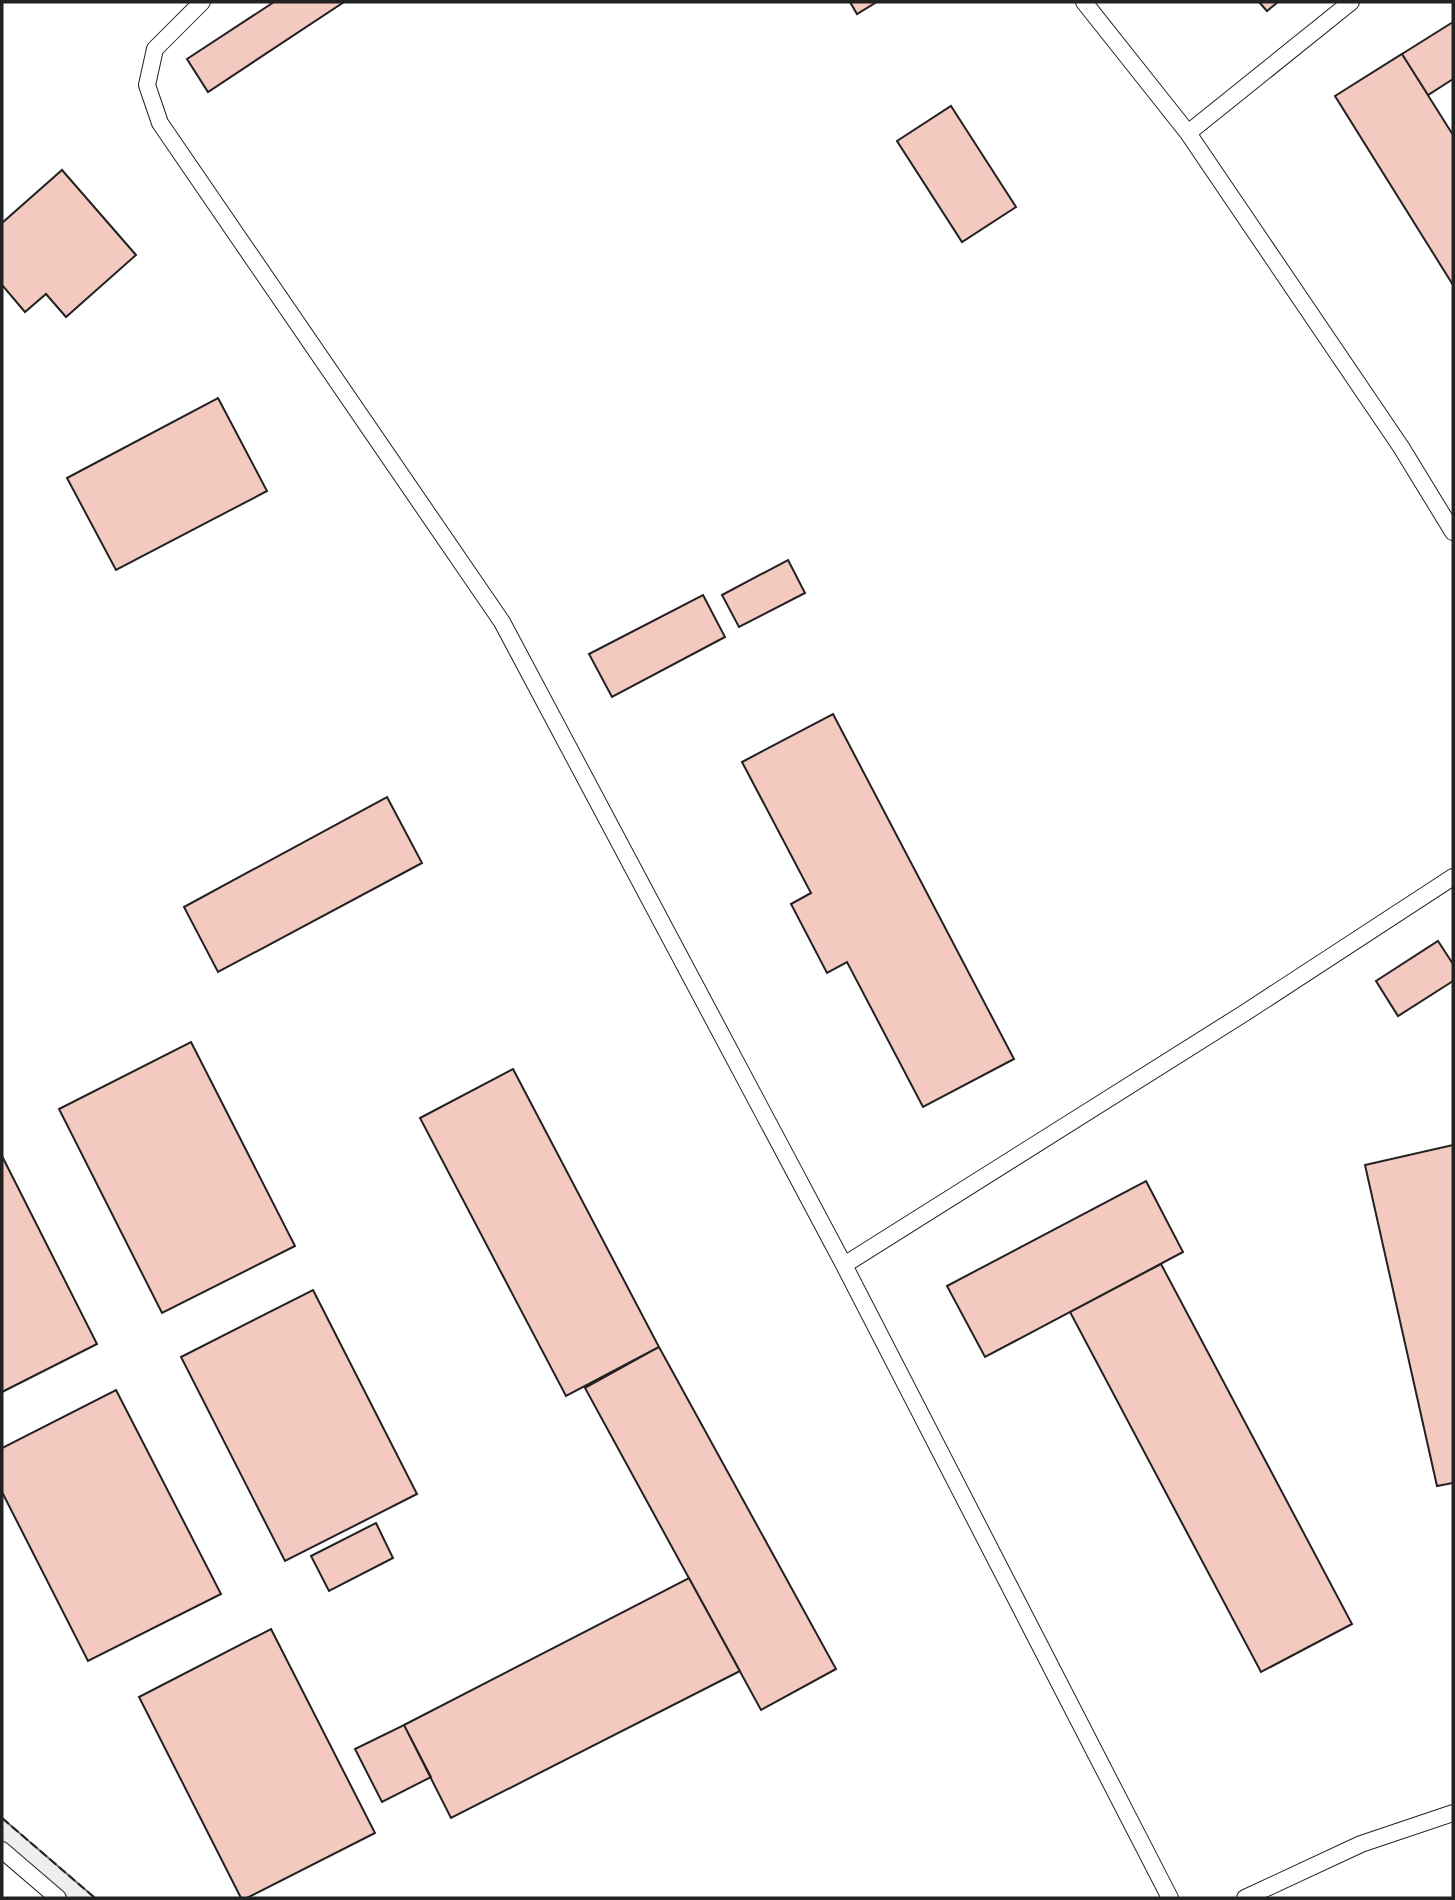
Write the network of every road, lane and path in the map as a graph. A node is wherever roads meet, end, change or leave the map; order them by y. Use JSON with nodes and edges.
{"nodes":[{"id":1,"x":202,"y":2,"type":"edge"},
{"id":2,"x":1084,"y":2,"type":"edge"},
{"id":3,"x":1351,"y":2,"type":"edge"},
{"id":4,"x":1188,"y":133,"type":"junction"},
{"id":5,"x":1453,"y":532,"type":"edge"},
{"id":6,"x":1453,"y":877,"type":"edge"},
{"id":7,"x":844,"y":1265,"type":"junction"},
{"id":8,"x":1453,"y":1813,"type":"edge"},
{"id":9,"x":2,"y":1850,"type":"edge"},
{"id":10,"x":58,"y":1898,"type":"edge"},
{"id":11,"x":1170,"y":1898,"type":"edge"},
{"id":12,"x":1245,"y":1898,"type":"edge"}],
"edges":[{"from":1,"to":7,"type":"lane"},
{"from":2,"to":4,"type":"lane"},
{"from":3,"to":4,"type":"lane"},
{"from":4,"to":5,"type":"lane"},
{"from":6,"to":7,"type":"lane"},
{"from":7,"to":11,"type":"lane"},
{"from":8,"to":12,"type":"lane"},
{"from":9,"to":10,"type":"lane"}]}
